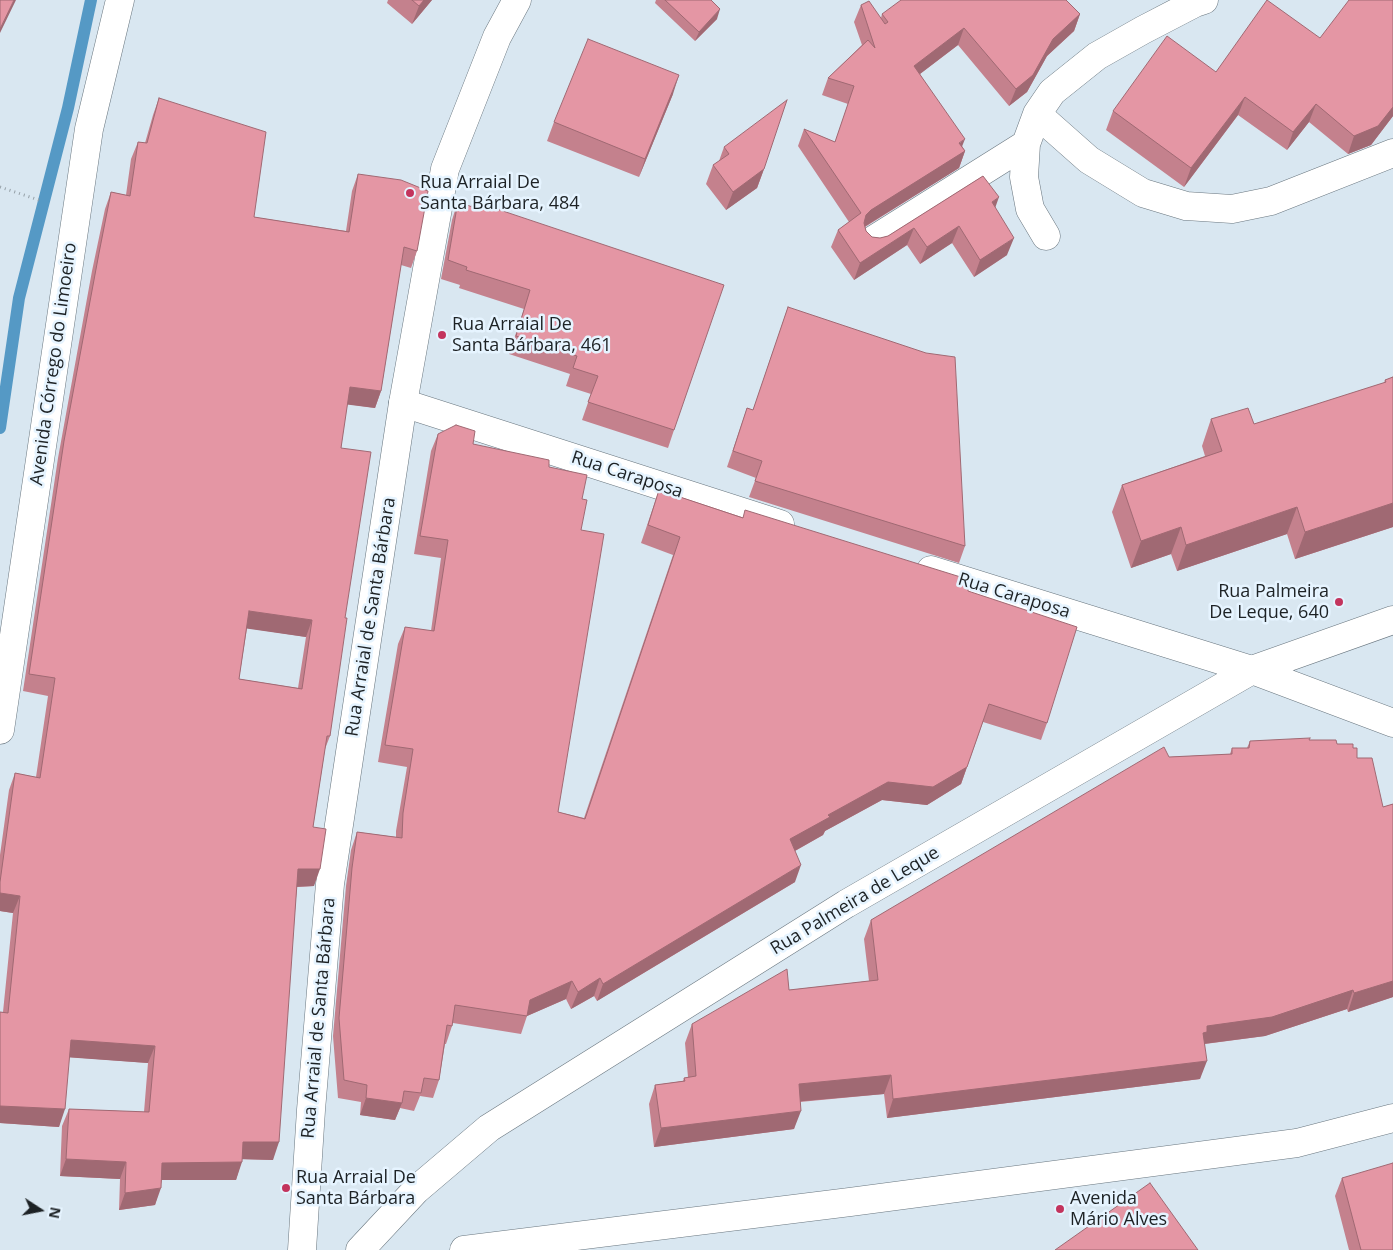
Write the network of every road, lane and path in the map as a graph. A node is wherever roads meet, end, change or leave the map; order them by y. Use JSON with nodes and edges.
{"nodes":[{"id":1,"x":120,"y":0,"type":"edge"},
{"id":2,"x":517,"y":0,"type":"edge"},
{"id":3,"x":1204,"y":0,"type":"edge"},
{"id":4,"x":1037,"y":114,"type":"junction"},
{"id":5,"x":1026,"y":144,"type":"junction"},
{"id":6,"x":1393,"y":153,"type":"edge"},
{"id":7,"x":0,"y":187,"type":"edge"},
{"id":8,"x":45,"y":202,"type":"dead end"},
{"id":9,"x":1046,"y":236,"type":"dead end"},
{"id":10,"x":874,"y":240,"type":"edge"},
{"id":11,"x":403,"y":403,"type":"junction"},
{"id":12,"x":799,"y":530,"type":"edge"},
{"id":13,"x":910,"y":564,"type":"edge"},
{"id":14,"x":1393,"y":620,"type":"edge"},
{"id":15,"x":1252,"y":670,"type":"junction"},
{"id":16,"x":1393,"y":723,"type":"edge"},
{"id":17,"x":0,"y":730,"type":"edge"},
{"id":18,"x":1393,"y":1118,"type":"edge"},
{"id":19,"x":302,"y":1250,"type":"edge"},
{"id":20,"x":360,"y":1250,"type":"edge"},
{"id":21,"x":464,"y":1250,"type":"edge"}],
"edges":[{"from":1,"to":17,"type":"street","name":"Avenida Córrego do Limoeiro"},
{"from":2,"to":11,"type":"street","name":"Rua Arraial de Santa Bárbara"},
{"from":3,"to":4,"type":"street"},
{"from":4,"to":5,"type":"street"},
{"from":4,"to":6,"type":"street"},
{"from":5,"to":9,"type":"street"},
{"from":5,"to":10,"type":"street"},
{"from":7,"to":8,"type":"path"},
{"from":11,"to":12,"type":"street","name":"Rua Caraposa"},
{"from":11,"to":19,"type":"street","name":"Rua Arraial de Santa Bárbara"},
{"from":13,"to":15,"type":"street","name":"Rua Caraposa"},
{"from":14,"to":15,"type":"street","name":"Rua Palmeira de Leque"},
{"from":15,"to":16,"type":"street","name":"Rua Caraposa"},
{"from":15,"to":20,"type":"street","name":"Rua Palmeira de Leque"},
{"from":18,"to":21,"type":"street"}]}
